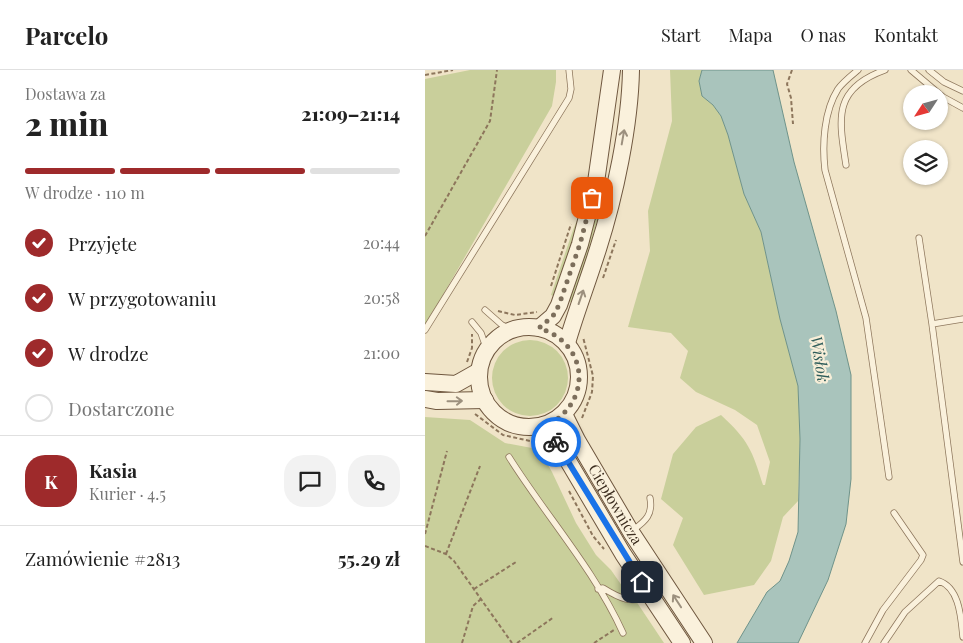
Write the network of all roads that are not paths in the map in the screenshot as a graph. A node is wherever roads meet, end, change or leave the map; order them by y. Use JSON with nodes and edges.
{"nodes":[{"id":1,"x":569,"y":70,"type":"edge"},
{"id":2,"x":612,"y":70,"type":"edge"},
{"id":3,"x":631,"y":70,"type":"edge"},
{"id":4,"x":858,"y":70,"type":"edge"},
{"id":5,"x":885,"y":70,"type":"edge"},
{"id":6,"x":911,"y":70,"type":"edge"},
{"id":7,"x":929,"y":70,"type":"edge"},
{"id":8,"x":963,"y":91,"type":"edge"},
{"id":9,"x":963,"y":108,"type":"edge"},
{"id":10,"x":846,"y":165,"type":"dead end"},
{"id":11,"x":919,"y":238,"type":"dead end"},
{"id":12,"x":485,"y":310,"type":"dead end"},
{"id":13,"x":963,"y":319,"type":"edge"},
{"id":14,"x":472,"y":322,"type":"dead end"},
{"id":15,"x":932,"y":324,"type":"junction"},
{"id":16,"x":539,"y":328,"type":"junction"},
{"id":17,"x":425,"y":330,"type":"edge"},
{"id":18,"x":512,"y":330,"type":"junction"},
{"id":19,"x":567,"y":343,"type":"junction"},
{"id":20,"x":487,"y":350,"type":"junction"},
{"id":21,"x":472,"y":368,"type":"junction"},
{"id":22,"x":425,"y":382,"type":"edge"},
{"id":23,"x":425,"y":399,"type":"edge"},
{"id":24,"x":485,"y":400,"type":"junction"},
{"id":25,"x":564,"y":414,"type":"junction"},
{"id":26,"x":544,"y":427,"type":"junction"},
{"id":27,"x":509,"y":457,"type":"dead end"},
{"id":28,"x":889,"y":478,"type":"dead end"},
{"id":29,"x":650,"y":498,"type":"dead end"},
{"id":30,"x":894,"y":513,"type":"dead end"},
{"id":31,"x":631,"y":532,"type":"junction"},
{"id":32,"x":962,"y":552,"type":"edge"},
{"id":33,"x":963,"y":562,"type":"edge"},
{"id":34,"x":598,"y":589,"type":"junction"},
{"id":35,"x":651,"y":595,"type":"junction"},
{"id":36,"x":623,"y":633,"type":"dead end"},
{"id":37,"x":963,"y":637,"type":"edge"},
{"id":38,"x":704,"y":642,"type":"edge"},
{"id":39,"x":682,"y":643,"type":"edge"},
{"id":40,"x":865,"y":643,"type":"edge"},
{"id":41,"x":884,"y":643,"type":"edge"}],
"edges":[{"from":1,"to":17,"type":"lane"},
{"from":2,"to":16,"type":"main road"},
{"from":19,"to":3,"type":"main road","one_way":true},
{"from":4,"to":28,"type":"lane"},
{"from":5,"to":10,"type":"lane"},
{"from":6,"to":9,"type":"lane"},
{"from":7,"to":8,"type":"lane"},
{"from":11,"to":15,"type":"lane"},
{"from":12,"to":18,"type":"lane"},
{"from":13,"to":15,"type":"lane"},
{"from":14,"to":20,"type":"lane"},
{"from":15,"to":32,"type":"lane"},
{"from":16,"to":18,"type":"main road"},
{"from":16,"to":19,"type":"main road"},
{"from":18,"to":20,"type":"main road"},
{"from":19,"to":25,"type":"main road"},
{"from":20,"to":21,"type":"main road"},
{"from":21,"to":22,"type":"main road"},
{"from":21,"to":24,"type":"main road"},
{"from":23,"to":24,"type":"main road","one_way":true},
{"from":24,"to":26,"type":"main road"},
{"from":25,"to":26,"type":"main road"},
{"from":25,"to":31,"type":"main road","name":"Ciepłownicza"},
{"from":26,"to":35,"type":"main road","name":"Ciepłownicza"},
{"from":27,"to":34,"type":"lane"},
{"from":29,"to":31,"type":"lane"},
{"from":30,"to":40,"type":"lane"},
{"from":38,"to":31,"type":"main road","name":"Ciepłownicza","one_way":true},
{"from":32,"to":33,"type":"lane"},
{"from":34,"to":35,"type":"lane"},
{"from":34,"to":36,"type":"lane"},
{"from":35,"to":39,"type":"main road","name":"Ciepłownicza"},
{"from":37,"to":41,"type":"lane"}]}
